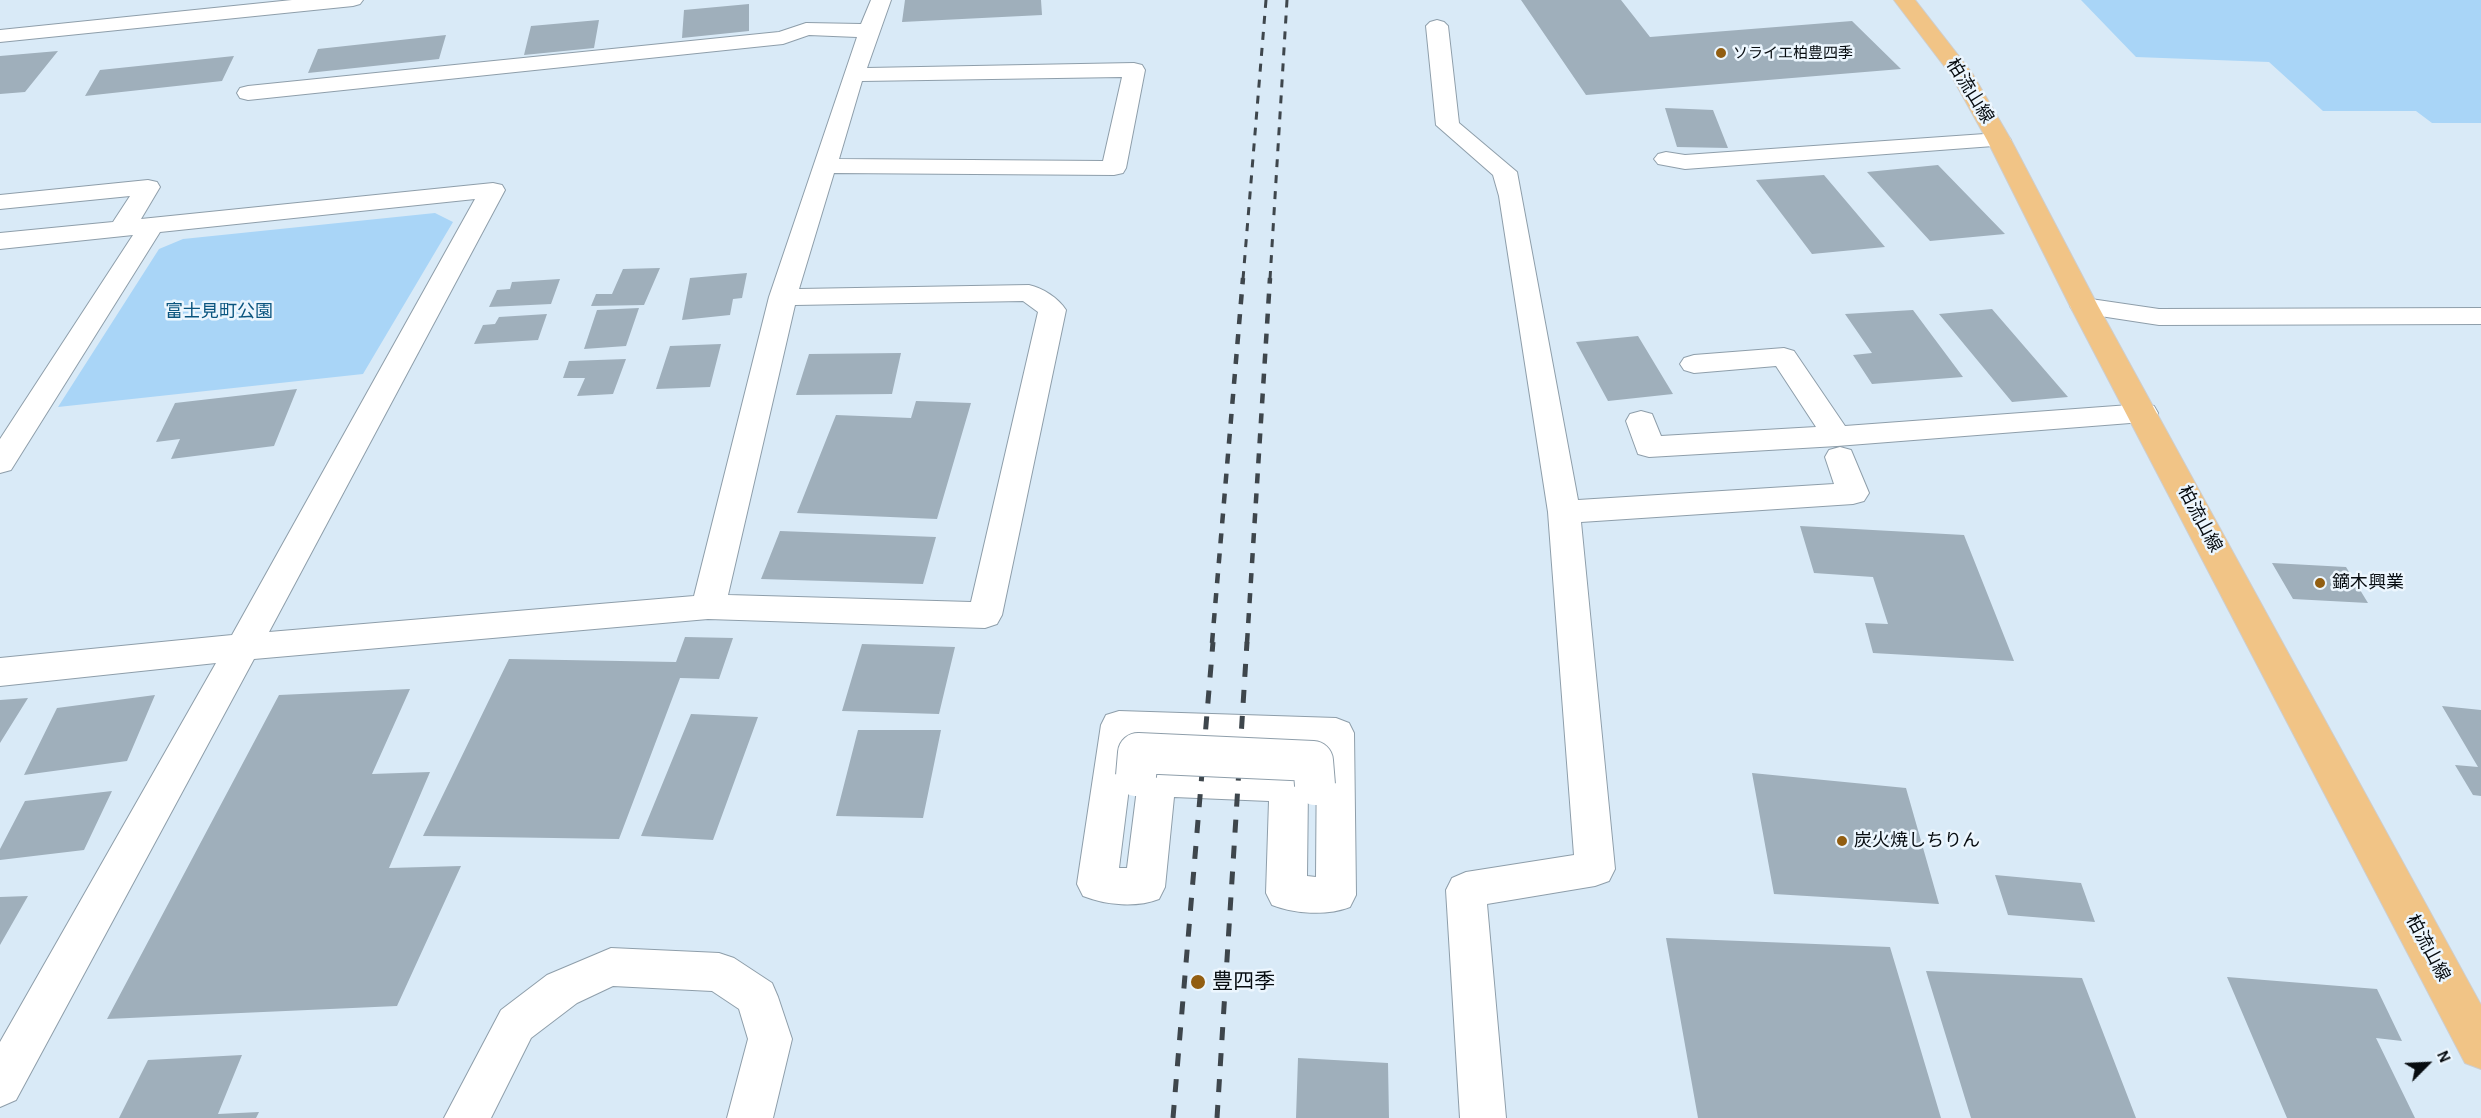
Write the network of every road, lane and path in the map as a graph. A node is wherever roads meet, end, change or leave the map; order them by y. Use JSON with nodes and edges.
{"nodes":[{"id":1,"x":353,"y":0,"type":"edge"},
{"id":2,"x":881,"y":0,"type":"edge"},
{"id":3,"x":1904,"y":0,"type":"edge"},
{"id":4,"x":1437,"y":26,"type":"dead end"},
{"id":5,"x":869,"y":31,"type":"junction"},
{"id":6,"x":0,"y":36,"type":"edge"},
{"id":7,"x":853,"y":75,"type":"junction"},
{"id":8,"x":248,"y":93,"type":"dead end"},
{"id":9,"x":1999,"y":140,"type":"junction"},
{"id":10,"x":1666,"y":159,"type":"dead end"},
{"id":11,"x":824,"y":166,"type":"junction"},
{"id":12,"x":0,"y":202,"type":"edge"},
{"id":13,"x":152,"y":225,"type":"junction"},
{"id":14,"x":122,"y":228,"type":"junction"},
{"id":15,"x":0,"y":241,"type":"edge"},
{"id":16,"x":783,"y":297,"type":"junction"},
{"id":17,"x":2084,"y":306,"type":"junction"},
{"id":18,"x":2481,"y":316,"type":"edge"},
{"id":19,"x":1694,"y":364,"type":"dead end"},
{"id":20,"x":2144,"y":413,"type":"junction"},
{"id":21,"x":1641,"y":422,"type":"dead end"},
{"id":22,"x":1839,"y":447,"type":"junction"},
{"id":23,"x":0,"y":463,"type":"edge"},
{"id":24,"x":1564,"y":512,"type":"junction"},
{"id":25,"x":708,"y":607,"type":"junction"},
{"id":26,"x":243,"y":647,"type":"junction"},
{"id":27,"x":0,"y":672,"type":"edge"},
{"id":28,"x":1136,"y":776,"type":"dead end"},
{"id":29,"x":1315,"y":785,"type":"dead end"},
{"id":30,"x":1097,"y":884,"type":"joint"},
{"id":31,"x":2481,"y":1048,"type":"edge"},
{"id":32,"x":0,"y":1085,"type":"edge"},
{"id":33,"x":467,"y":1118,"type":"edge"},
{"id":34,"x":750,"y":1118,"type":"edge"},
{"id":35,"x":1482,"y":1118,"type":"edge"}],
"edges":[{"from":1,"to":6,"type":"street"},
{"from":2,"to":5,"type":"street"},
{"from":3,"to":9,"type":"main road","name":"柏流山線"},
{"from":4,"to":24,"type":"street"},
{"from":5,"to":7,"type":"street"},
{"from":5,"to":8,"type":"street"},
{"from":7,"to":11,"type":"street"},
{"from":7,"to":11,"type":"street"},
{"from":9,"to":10,"type":"street"},
{"from":9,"to":17,"type":"main road","name":"柏流山線"},
{"from":11,"to":16,"type":"street"},
{"from":12,"to":14,"type":"street"},
{"from":13,"to":14,"type":"street"},
{"from":13,"to":23,"type":"street"},
{"from":13,"to":26,"type":"street"},
{"from":14,"to":15,"type":"street"},
{"from":16,"to":25,"type":"street"},
{"from":16,"to":25,"type":"street"},
{"from":17,"to":18,"type":"street"},
{"from":17,"to":20,"type":"main road","name":"柏流山線"},
{"from":19,"to":22,"type":"street"},
{"from":20,"to":22,"type":"street"},
{"from":20,"to":31,"type":"main road","name":"柏流山線"},
{"from":21,"to":22,"type":"street"},
{"from":22,"to":24,"type":"street"},
{"from":24,"to":35,"type":"street"},
{"from":25,"to":26,"type":"street"},
{"from":26,"to":27,"type":"street"},
{"from":26,"to":32,"type":"street"},
{"from":28,"to":29,"type":"street","bridge":true},
{"from":30,"to":30,"type":"street"},
{"from":33,"to":34,"type":"street"}]}
